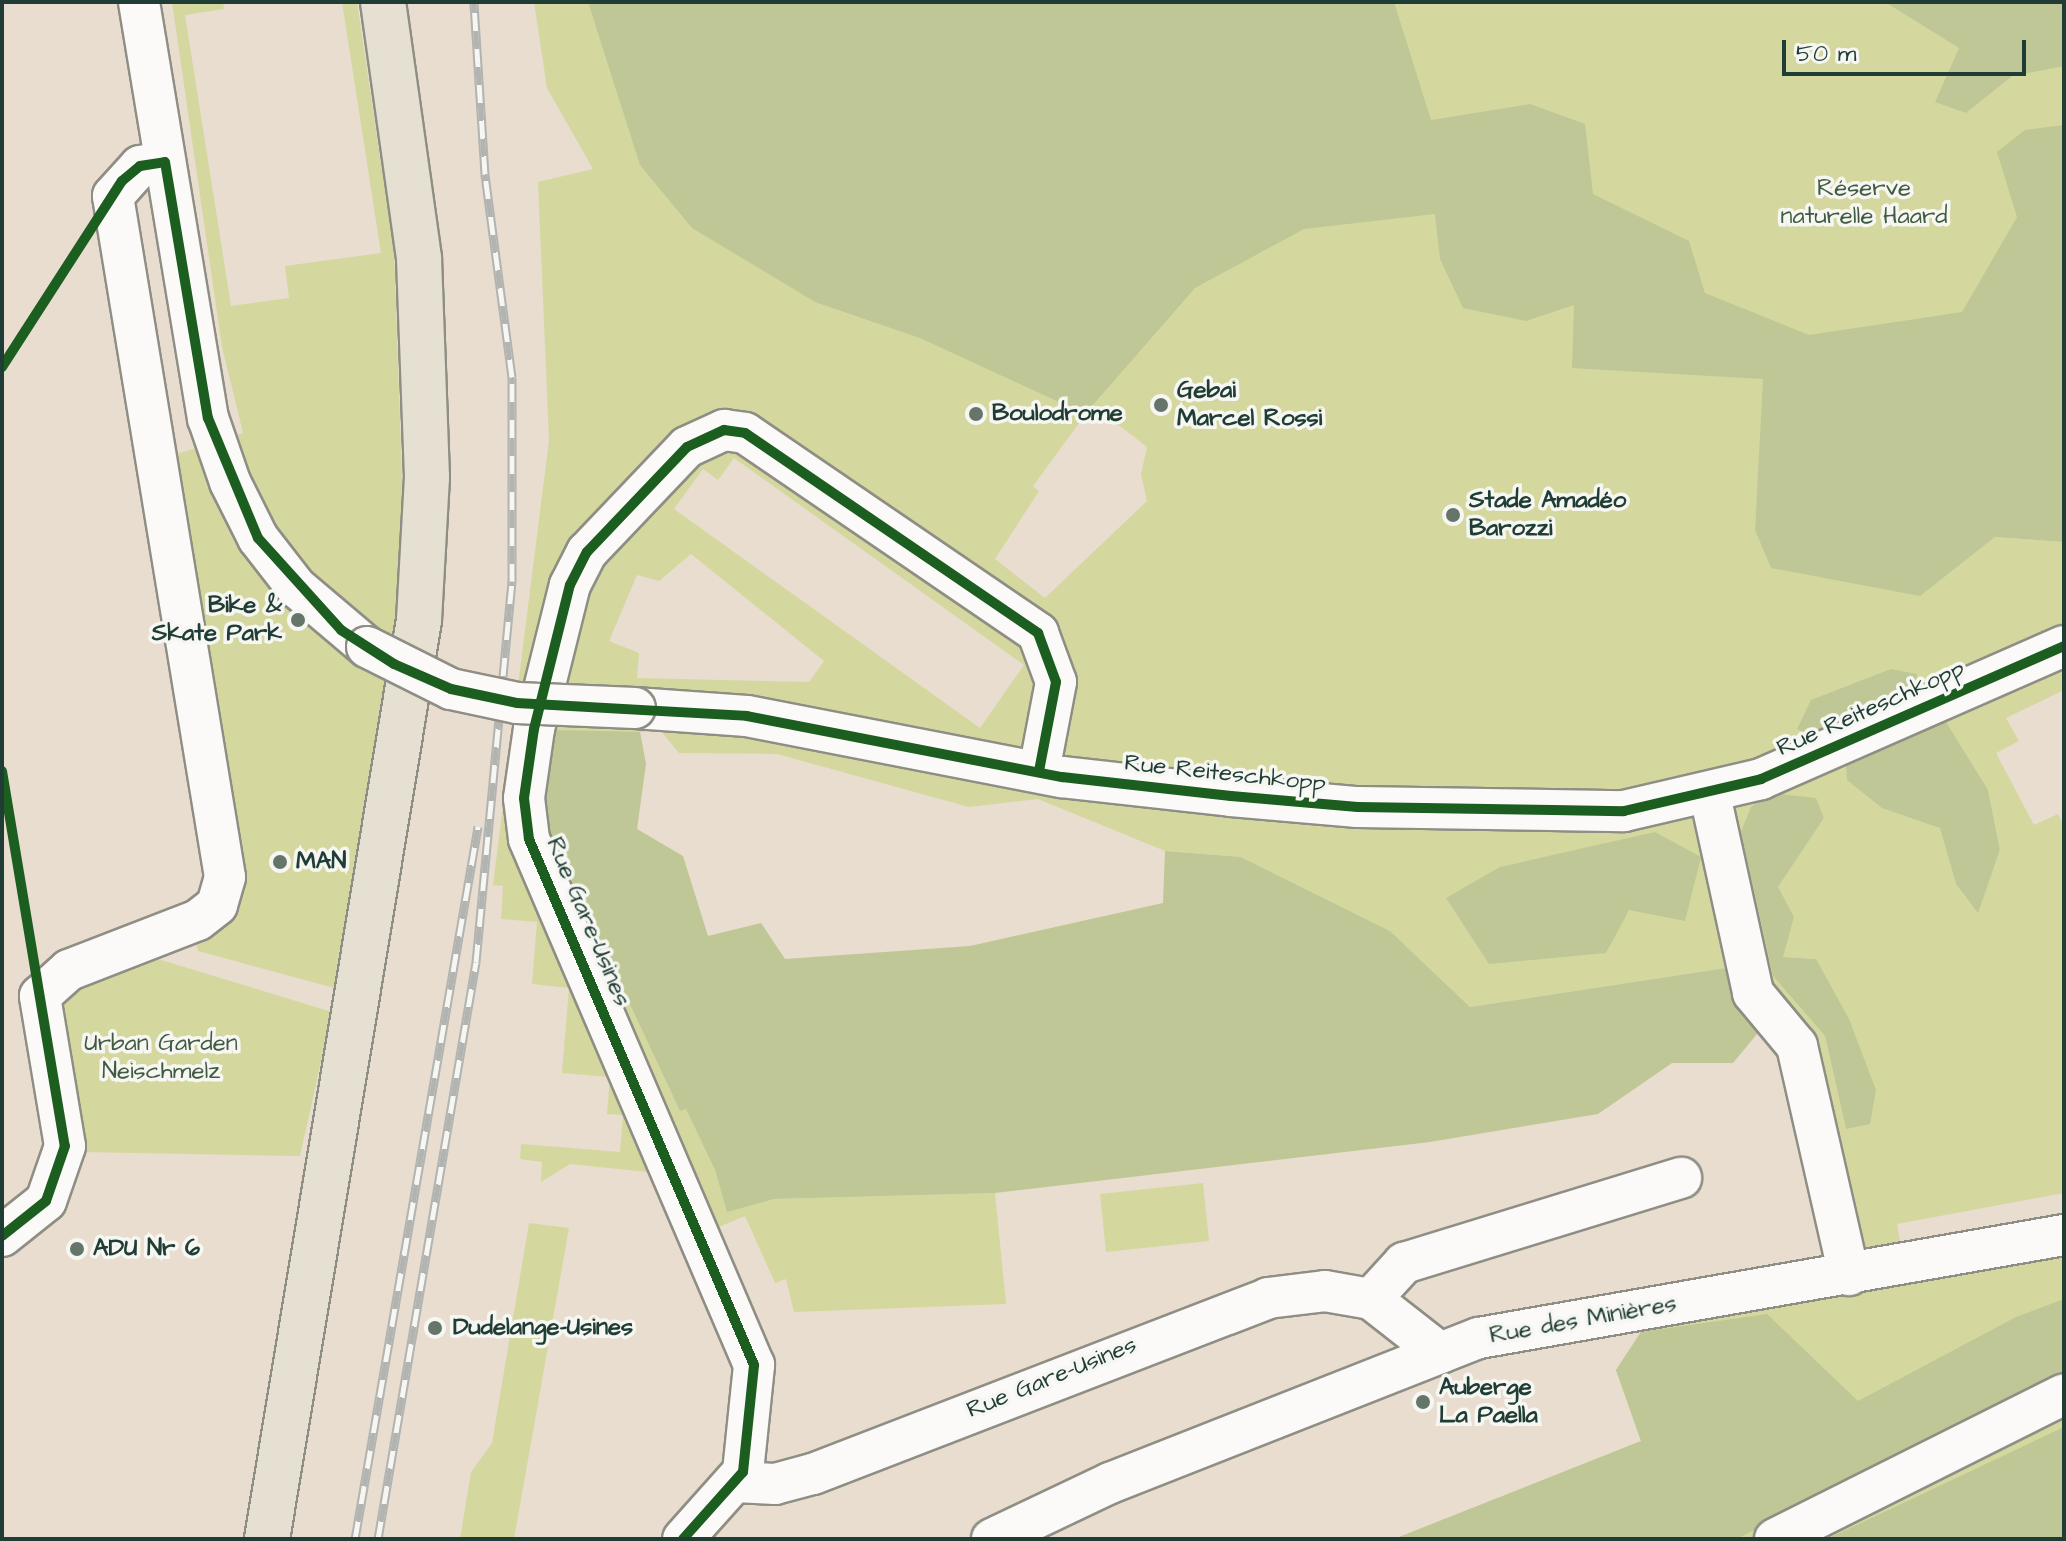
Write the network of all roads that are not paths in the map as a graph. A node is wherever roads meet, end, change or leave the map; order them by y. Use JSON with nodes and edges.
{"nodes":[{"id":1,"x":139,"y":2,"type":"edge"},
{"id":2,"x":383,"y":2,"type":"edge"},
{"id":3,"x":165,"y":162,"type":"junction"},
{"id":4,"x":2064,"y":646,"type":"edge"},
{"id":5,"x":1039,"y":771,"type":"junction"},
{"id":6,"x":1710,"y":795,"type":"junction"},
{"id":7,"x":1681,"y":1178,"type":"dead end"},
{"id":8,"x":2064,"y":1235,"type":"edge"},
{"id":9,"x":2,"y":1236,"type":"edge"},
{"id":10,"x":1849,"y":1275,"type":"junction"},
{"id":11,"x":1371,"y":1299,"type":"junction"},
{"id":12,"x":1440,"y":1353,"type":"junction"},
{"id":13,"x":2064,"y":1394,"type":"edge"},
{"id":14,"x":736,"y":1482,"type":"junction"},
{"id":15,"x":267,"y":1539,"type":"edge"},
{"id":16,"x":683,"y":1539,"type":"edge"},
{"id":17,"x":992,"y":1539,"type":"edge"},
{"id":18,"x":1775,"y":1539,"type":"edge"}],
"edges":[{"from":1,"to":3,"type":"street"},
{"from":2,"to":15,"type":"main road"},
{"from":3,"to":5,"type":"street","name":"Rue Reiteschkopp","bridge":true},
{"from":3,"to":9,"type":"street"},
{"from":4,"to":6,"type":"street","name":"Rue Reiteschkopp"},
{"from":5,"to":6,"type":"street","name":"Rue Reiteschkopp"},
{"from":5,"to":14,"type":"street","name":"Rue Gare-Usines"},
{"from":6,"to":10,"type":"street"},
{"from":7,"to":11,"type":"street"},
{"from":8,"to":10,"type":"street","name":"Rue des Minières"},
{"from":10,"to":12,"type":"street","name":"Rue des Minières"},
{"from":11,"to":12,"type":"street","name":"Rue Gare-Usines"},
{"from":11,"to":14,"type":"street","name":"Rue Gare-Usines"},
{"from":12,"to":17,"type":"street","name":"Rue des Minières"},
{"from":13,"to":18,"type":"street"},
{"from":14,"to":16,"type":"street"}]}
